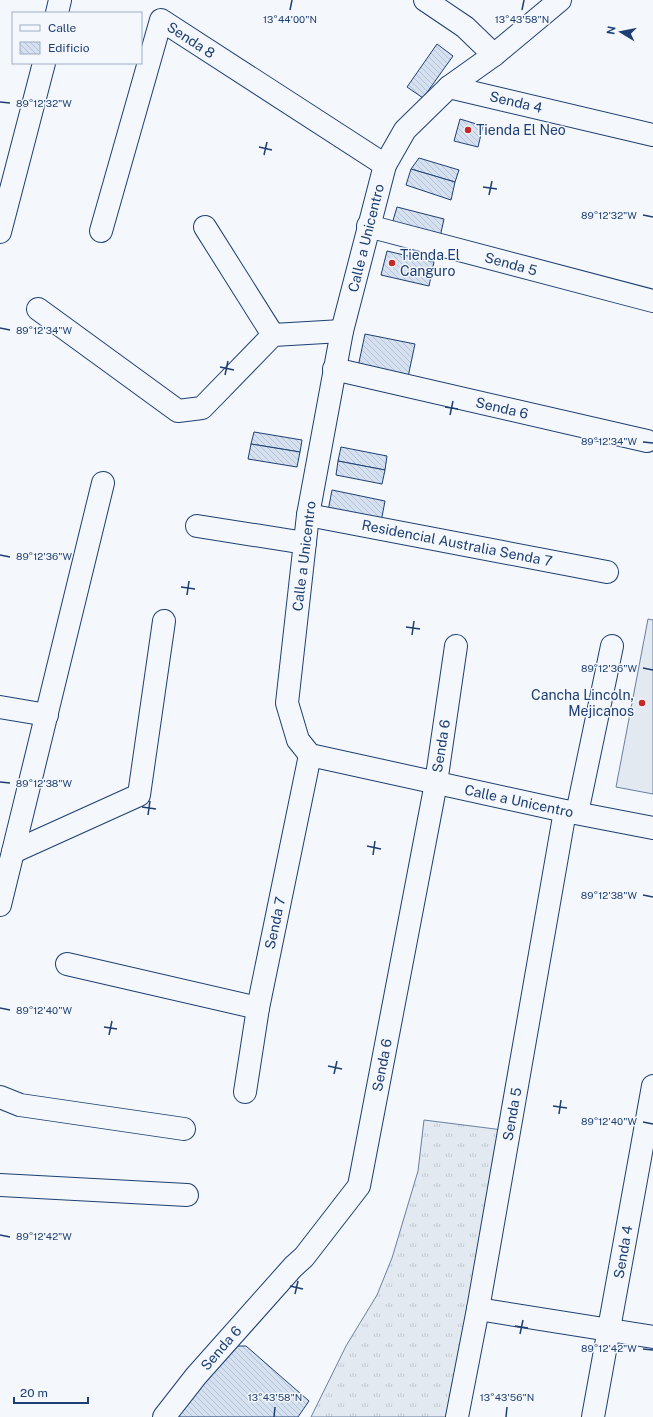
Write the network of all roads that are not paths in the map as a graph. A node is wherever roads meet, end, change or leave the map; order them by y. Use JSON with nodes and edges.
{"nodes":[{"id":1,"x":60,"y":0,"type":"edge"},
{"id":2,"x":425,"y":0,"type":"edge"},
{"id":3,"x":560,"y":0,"type":"edge"},
{"id":4,"x":57,"y":12,"type":"edge"},
{"id":5,"x":494,"y":55,"type":"junction"},
{"id":6,"x":44,"y":64,"type":"edge"},
{"id":7,"x":449,"y":87,"type":"junction"},
{"id":8,"x":653,"y":135,"type":"edge"},
{"id":9,"x":385,"y":165,"type":"junction"},
{"id":10,"x":368,"y":226,"type":"junction"},
{"id":11,"x":205,"y":227,"type":"dead end"},
{"id":12,"x":101,"y":231,"type":"dead end"},
{"id":13,"x":0,"y":232,"type":"edge"},
{"id":14,"x":653,"y":301,"type":"edge"},
{"id":15,"x":38,"y":309,"type":"dead end"},
{"id":16,"x":342,"y":330,"type":"junction"},
{"id":17,"x":273,"y":336,"type":"junction"},
{"id":18,"x":334,"y":370,"type":"junction"},
{"id":19,"x":646,"y":440,"type":"dead end"},
{"id":20,"x":104,"y":483,"type":"dead end"},
{"id":21,"x":308,"y":515,"type":"junction"},
{"id":22,"x":197,"y":526,"type":"dead end"},
{"id":23,"x":305,"y":543,"type":"junction"},
{"id":24,"x":607,"y":572,"type":"dead end"},
{"id":25,"x":164,"y":621,"type":"dead end"},
{"id":26,"x":456,"y":646,"type":"dead end"},
{"id":27,"x":612,"y":646,"type":"dead end"},
{"id":28,"x":0,"y":707,"type":"edge"},
{"id":29,"x":47,"y":715,"type":"junction"},
{"id":30,"x":310,"y":755,"type":"junction"},
{"id":31,"x":436,"y":783,"type":"junction"},
{"id":32,"x":571,"y":812,"type":"junction"},
{"id":33,"x":653,"y":828,"type":"edge"},
{"id":34,"x":13,"y":852,"type":"junction"},
{"id":35,"x":0,"y":905,"type":"edge"},
{"id":36,"x":67,"y":964,"type":"dead end"},
{"id":37,"x":258,"y":1008,"type":"junction"},
{"id":38,"x":653,"y":1086,"type":"edge"},
{"id":39,"x":245,"y":1092,"type":"dead end"},
{"id":40,"x":0,"y":1097,"type":"edge"},
{"id":41,"x":184,"y":1129,"type":"dead end"},
{"id":42,"x":0,"y":1185,"type":"edge"},
{"id":43,"x":187,"y":1195,"type":"dead end"},
{"id":44,"x":478,"y":1309,"type":"junction"},
{"id":45,"x":608,"y":1329,"type":"junction"},
{"id":46,"x":653,"y":1336,"type":"edge"},
{"id":47,"x":164,"y":1417,"type":"edge"},
{"id":48,"x":457,"y":1417,"type":"edge"},
{"id":49,"x":593,"y":1417,"type":"edge"}],
"edges":[{"from":1,"to":4,"type":"street"},
{"from":2,"to":5,"type":"street"},
{"from":3,"to":5,"type":"street","name":"Calle a Unicentro"},
{"from":5,"to":7,"type":"street","name":"Calle a Unicentro"},
{"from":6,"to":13,"type":"street"},
{"from":7,"to":8,"type":"street","name":"Senda 4"},
{"from":7,"to":9,"type":"street","name":"Calle a Unicentro"},
{"from":9,"to":10,"type":"street","name":"Calle a Unicentro"},
{"from":9,"to":12,"type":"street","name":"Senda 8"},
{"from":10,"to":14,"type":"street","name":"Senda 5"},
{"from":10,"to":16,"type":"street","name":"Calle a Unicentro"},
{"from":11,"to":17,"type":"street"},
{"from":15,"to":17,"type":"street"},
{"from":16,"to":17,"type":"street"},
{"from":16,"to":18,"type":"street","name":"Calle a Unicentro"},
{"from":18,"to":19,"type":"street","name":"Senda 6"},
{"from":18,"to":21,"type":"street","name":"Calle a Unicentro"},
{"from":20,"to":29,"type":"street"},
{"from":21,"to":23,"type":"street","name":"Calle a Unicentro"},
{"from":21,"to":24,"type":"street","name":"Residencial Australia Senda 7"},
{"from":22,"to":23,"type":"street"},
{"from":23,"to":30,"type":"street","name":"Calle a Unicentro"},
{"from":25,"to":34,"type":"street"},
{"from":26,"to":31,"type":"street","name":"Senda 6"},
{"from":27,"to":32,"type":"street","name":"Senda 5"},
{"from":28,"to":29,"type":"street"},
{"from":29,"to":34,"type":"street"},
{"from":30,"to":31,"type":"street","name":"Calle a Unicentro"},
{"from":30,"to":37,"type":"street","name":"Senda 7"},
{"from":31,"to":32,"type":"street","name":"Calle a Unicentro"},
{"from":31,"to":47,"type":"street","name":"Senda 6"},
{"from":32,"to":33,"type":"street","name":"Calle a Unicentro"},
{"from":32,"to":44,"type":"street","name":"Senda 5"},
{"from":34,"to":35,"type":"street"},
{"from":36,"to":37,"type":"street"},
{"from":37,"to":39,"type":"street","name":"Senda 7"},
{"from":38,"to":45,"type":"street","name":"Senda 4"},
{"from":40,"to":41,"type":"street"},
{"from":42,"to":43,"type":"street"},
{"from":44,"to":45,"type":"street"},
{"from":44,"to":48,"type":"street","name":"Senda 5"},
{"from":45,"to":46,"type":"street"},
{"from":45,"to":49,"type":"street","name":"Senda 4"}]}
